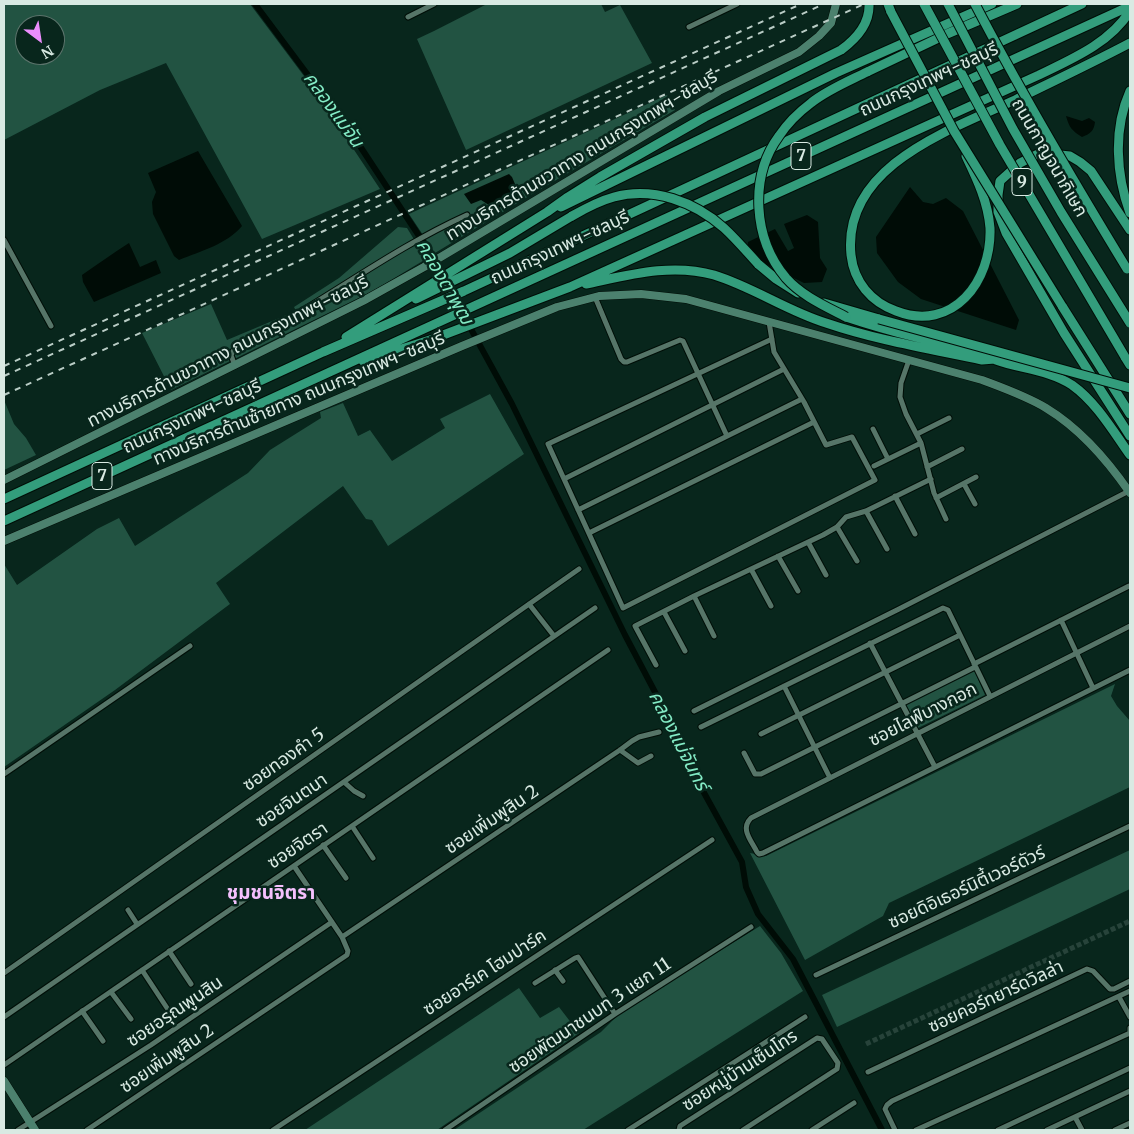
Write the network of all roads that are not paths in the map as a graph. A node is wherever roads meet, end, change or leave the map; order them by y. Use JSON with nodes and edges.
{"nodes":[{"id":1,"x":434,"y":4,"type":"edge"},
{"id":2,"x":737,"y":4,"type":"edge"},
{"id":3,"x":836,"y":4,"type":"edge"},
{"id":4,"x":869,"y":4,"type":"edge"},
{"id":5,"x":888,"y":4,"type":"edge"},
{"id":6,"x":924,"y":4,"type":"edge"},
{"id":7,"x":948,"y":4,"type":"edge"},
{"id":8,"x":976,"y":4,"type":"edge"},
{"id":9,"x":992,"y":4,"type":"edge"},
{"id":10,"x":1017,"y":4,"type":"edge"},
{"id":11,"x":1082,"y":4,"type":"edge"},
{"id":12,"x":1130,"y":6,"type":"edge"},
{"id":13,"x":1130,"y":11,"type":"edge"},
{"id":14,"x":408,"y":17,"type":"dead end"},
{"id":15,"x":689,"y":27,"type":"dead end"},
{"id":16,"x":1130,"y":43,"type":"edge"},
{"id":17,"x":1130,"y":91,"type":"edge"},
{"id":18,"x":954,"y":131,"type":"junction"},
{"id":19,"x":547,"y":212,"type":"junction"},
{"id":20,"x":1130,"y":213,"type":"edge"},
{"id":21,"x":467,"y":215,"type":"dead end"},
{"id":22,"x":1130,"y":230,"type":"edge"},
{"id":23,"x":4,"y":240,"type":"edge"},
{"id":24,"x":1128,"y":272,"type":"edge"},
{"id":25,"x":434,"y":287,"type":"junction"},
{"id":26,"x":570,"y":287,"type":"junction"},
{"id":27,"x":595,"y":297,"type":"junction"},
{"id":28,"x":769,"y":322,"type":"junction"},
{"id":29,"x":1130,"y":323,"type":"edge"},
{"id":30,"x":51,"y":326,"type":"dead end"},
{"id":31,"x":772,"y":339,"type":"junction"},
{"id":32,"x":323,"y":352,"type":"junction"},
{"id":33,"x":909,"y":360,"type":"junction"},
{"id":34,"x":995,"y":360,"type":"junction"},
{"id":35,"x":1130,"y":365,"type":"edge"},
{"id":36,"x":235,"y":366,"type":"junction"},
{"id":37,"x":784,"y":369,"type":"junction"},
{"id":38,"x":327,"y":373,"type":"junction"},
{"id":39,"x":698,"y":373,"type":"junction"},
{"id":40,"x":1130,"y":388,"type":"edge"},
{"id":41,"x":802,"y":399,"type":"junction"},
{"id":42,"x":713,"y":405,"type":"junction"},
{"id":43,"x":1130,"y":414,"type":"edge"},
{"id":44,"x":949,"y":418,"type":"dead end"},
{"id":45,"x":814,"y":422,"type":"junction"},
{"id":46,"x":873,"y":429,"type":"dead end"},
{"id":47,"x":917,"y":434,"type":"junction"},
{"id":48,"x":727,"y":436,"type":"junction"},
{"id":49,"x":1130,"y":436,"type":"edge"},
{"id":50,"x":921,"y":443,"type":"junction"},
{"id":51,"x":962,"y":449,"type":"dead end"},
{"id":52,"x":1130,"y":455,"type":"edge"},
{"id":53,"x":888,"y":459,"type":"junction"},
{"id":54,"x":874,"y":466,"type":"dead end"},
{"id":55,"x":927,"y":467,"type":"junction"},
{"id":56,"x":976,"y":477,"type":"dead end"},
{"id":57,"x":564,"y":479,"type":"junction"},
{"id":58,"x":931,"y":479,"type":"junction"},
{"id":59,"x":4,"y":480,"type":"edge"},
{"id":60,"x":964,"y":484,"type":"junction"},
{"id":61,"x":1130,"y":492,"type":"edge"},
{"id":62,"x":895,"y":496,"type":"junction"},
{"id":63,"x":936,"y":498,"type":"junction"},
{"id":64,"x":4,"y":499,"type":"edge"},
{"id":65,"x":975,"y":504,"type":"dead end"},
{"id":66,"x":578,"y":510,"type":"junction"},
{"id":67,"x":866,"y":511,"type":"junction"},
{"id":68,"x":946,"y":519,"type":"dead end"},
{"id":69,"x":4,"y":521,"type":"edge"},
{"id":70,"x":837,"y":527,"type":"junction"},
{"id":71,"x":589,"y":533,"type":"junction"},
{"id":72,"x":915,"y":534,"type":"dead end"},
{"id":73,"x":4,"y":542,"type":"edge"},
{"id":74,"x":808,"y":542,"type":"junction"},
{"id":75,"x":887,"y":549,"type":"dead end"},
{"id":76,"x":778,"y":556,"type":"junction"},
{"id":77,"x":857,"y":561,"type":"dead end"},
{"id":78,"x":579,"y":569,"type":"dead end"},
{"id":79,"x":751,"y":569,"type":"junction"},
{"id":80,"x":826,"y":575,"type":"dead end"},
{"id":81,"x":1129,"y":586,"type":"dead end"},
{"id":82,"x":798,"y":591,"type":"dead end"},
{"id":83,"x":694,"y":596,"type":"junction"},
{"id":84,"x":530,"y":604,"type":"junction"},
{"id":85,"x":771,"y":606,"type":"dead end"},
{"id":86,"x":595,"y":608,"type":"dead end"},
{"id":87,"x":664,"y":612,"type":"junction"},
{"id":88,"x":1061,"y":620,"type":"junction"},
{"id":89,"x":1130,"y":626,"type":"edge"},
{"id":90,"x":960,"y":635,"type":"junction"},
{"id":91,"x":554,"y":636,"type":"junction"},
{"id":92,"x":714,"y":636,"type":"dead end"},
{"id":93,"x":870,"y":643,"type":"junction"},
{"id":94,"x":190,"y":646,"type":"dead end"},
{"id":95,"x":608,"y":650,"type":"dead end"},
{"id":96,"x":685,"y":650,"type":"dead end"},
{"id":97,"x":1077,"y":652,"type":"junction"},
{"id":98,"x":656,"y":665,"type":"dead end"},
{"id":99,"x":975,"y":665,"type":"junction"},
{"id":100,"x":1130,"y":670,"type":"edge"},
{"id":101,"x":885,"y":672,"type":"junction"},
{"id":102,"x":784,"y":686,"type":"junction"},
{"id":103,"x":1093,"y":688,"type":"junction"},
{"id":104,"x":990,"y":696,"type":"junction"},
{"id":105,"x":901,"y":703,"type":"junction"},
{"id":106,"x":694,"y":711,"type":"dead end"},
{"id":107,"x":799,"y":715,"type":"junction"},
{"id":108,"x":701,"y":727,"type":"dead end"},
{"id":109,"x":659,"y":732,"type":"dead end"},
{"id":110,"x":761,"y":734,"type":"dead end"},
{"id":111,"x":917,"y":734,"type":"junction"},
{"id":112,"x":814,"y":746,"type":"junction"},
{"id":113,"x":620,"y":750,"type":"junction"},
{"id":114,"x":744,"y":753,"type":"dead end"},
{"id":115,"x":651,"y":756,"type":"dead end"},
{"id":116,"x":935,"y":767,"type":"junction"},
{"id":117,"x":4,"y":774,"type":"edge"},
{"id":118,"x":830,"y":778,"type":"junction"},
{"id":119,"x":344,"y":782,"type":"junction"},
{"id":120,"x":363,"y":796,"type":"dead end"},
{"id":121,"x":352,"y":826,"type":"junction"},
{"id":122,"x":1130,"y":826,"type":"edge"},
{"id":123,"x":712,"y":840,"type":"dead end"},
{"id":124,"x":323,"y":846,"type":"junction"},
{"id":125,"x":373,"y":858,"type":"dead end"},
{"id":126,"x":294,"y":866,"type":"junction"},
{"id":127,"x":346,"y":878,"type":"dead end"},
{"id":128,"x":128,"y":910,"type":"dead end"},
{"id":129,"x":332,"y":922,"type":"junction"},
{"id":130,"x":137,"y":924,"type":"junction"},
{"id":131,"x":751,"y":927,"type":"dead end"},
{"id":132,"x":342,"y":937,"type":"junction"},
{"id":133,"x":169,"y":951,"type":"junction"},
{"id":134,"x":142,"y":970,"type":"junction"},
{"id":135,"x":556,"y":970,"type":"junction"},
{"id":136,"x":4,"y":973,"type":"edge"},
{"id":137,"x":816,"y":975,"type":"dead end"},
{"id":138,"x":563,"y":981,"type":"dead end"},
{"id":139,"x":1130,"y":981,"type":"edge"},
{"id":140,"x":535,"y":983,"type":"dead end"},
{"id":141,"x":191,"y":984,"type":"dead end"},
{"id":142,"x":1130,"y":991,"type":"edge"},
{"id":143,"x":111,"y":992,"type":"junction"},
{"id":144,"x":1119,"y":997,"type":"junction"},
{"id":145,"x":167,"y":1008,"type":"dead end"},
{"id":146,"x":82,"y":1011,"type":"junction"},
{"id":147,"x":614,"y":1014,"type":"junction"},
{"id":148,"x":4,"y":1017,"type":"edge"},
{"id":149,"x":805,"y":1017,"type":"dead end"},
{"id":150,"x":1130,"y":1017,"type":"edge"},
{"id":151,"x":131,"y":1019,"type":"dead end"},
{"id":152,"x":1130,"y":1028,"type":"edge"},
{"id":153,"x":103,"y":1041,"type":"dead end"},
{"id":154,"x":4,"y":1065,"type":"edge"},
{"id":155,"x":1130,"y":1068,"type":"edge"},
{"id":156,"x":868,"y":1072,"type":"dead end"},
{"id":157,"x":4,"y":1081,"type":"edge"},
{"id":158,"x":1130,"y":1091,"type":"edge"},
{"id":159,"x":854,"y":1103,"type":"dead end"},
{"id":160,"x":1075,"y":1117,"type":"junction"},
{"id":161,"x":30,"y":1121,"type":"junction"},
{"id":162,"x":1130,"y":1123,"type":"edge"},
{"id":163,"x":18,"y":1130,"type":"edge"},
{"id":164,"x":35,"y":1130,"type":"edge"},
{"id":165,"x":86,"y":1130,"type":"edge"},
{"id":166,"x":273,"y":1130,"type":"edge"},
{"id":167,"x":445,"y":1130,"type":"edge"},
{"id":168,"x":628,"y":1130,"type":"edge"},
{"id":169,"x":679,"y":1130,"type":"edge"},
{"id":170,"x":743,"y":1130,"type":"edge"},
{"id":171,"x":812,"y":1130,"type":"edge"},
{"id":172,"x":895,"y":1130,"type":"edge"},
{"id":173,"x":916,"y":1130,"type":"edge"},
{"id":174,"x":998,"y":1130,"type":"edge"},
{"id":175,"x":1047,"y":1130,"type":"edge"},
{"id":176,"x":1082,"y":1130,"type":"edge"},
{"id":177,"x":1115,"y":1130,"type":"edge"}],
"edges":[{"from":1,"to":14,"type":"street"},
{"from":2,"to":15,"type":"street"},
{"from":3,"to":36,"type":"main road","name":"ทางบริการด้านขวาทาง ถนนกรุงเทพฯ-ชลบุรี"},
{"from":4,"to":19,"type":"highway"},
{"from":5,"to":18,"type":"highway","bridge":true},
{"from":6,"to":35,"type":"highway","name":"ถนนกาญจนาภิเษก","number":"9","bridge":true},
{"from":7,"to":29,"type":"highway","name":"ถนนกาญจนาภิเษก","number":"9","bridge":true},
{"from":8,"to":24,"type":"highway","bridge":true},
{"from":9,"to":19,"type":"highway"},
{"from":10,"to":34,"type":"highway","bridge":true},
{"from":11,"to":32,"type":"highway","name":"ถนนกรุงเทพฯ-ชลบุรี","number":"7"},
{"from":12,"to":38,"type":"highway","name":"ถนนกรุงเทพฯ-ชลบุรี","number":"7"},
{"from":13,"to":26,"type":"highway"},
{"from":16,"to":18,"type":"highway","bridge":true},
{"from":17,"to":20,"type":"highway"},
{"from":18,"to":43,"type":"highway","bridge":true},
{"from":19,"to":25,"type":"highway"},
{"from":21,"to":36,"type":"street"},
{"from":22,"to":49,"type":"highway"},
{"from":23,"to":30,"type":"street"},
{"from":25,"to":32,"type":"highway"},
{"from":25,"to":40,"type":"highway","bridge":true},
{"from":26,"to":34,"type":"highway"},
{"from":26,"to":38,"type":"highway"},
{"from":27,"to":28,"type":"main road","name":"ทางบริการด้านซ้ายทาง ถนนกรุงเทพฯ-ชลบุรี"},
{"from":27,"to":39,"type":"street"},
{"from":27,"to":73,"type":"main road","name":"ทางบริการด้านซ้ายทาง ถนนกรุงเทพฯ-ชลบุรี"},
{"from":28,"to":31,"type":"street"},
{"from":28,"to":33,"type":"main road","name":"ทางบริการด้านซ้ายทาง ถนนกรุงเทพฯ-ชลบุรี"},
{"from":31,"to":37,"type":"street"},
{"from":31,"to":39,"type":"street"},
{"from":32,"to":64,"type":"highway","name":"ถนนกรุงเทพฯ-ชลบุรี","number":"7"},
{"from":33,"to":47,"type":"street"},
{"from":33,"to":61,"type":"main road","name":"ทางบริการด้านซ้ายทาง ถนนกรุงเทพฯ-ชลบุรี"},
{"from":34,"to":52,"type":"highway"},
{"from":36,"to":59,"type":"main road","name":"ทางบริการด้านขวาทาง ถนนกรุงเทพฯ-ชลบุรี"},
{"from":37,"to":41,"type":"street"},
{"from":37,"to":42,"type":"street"},
{"from":38,"to":69,"type":"highway","name":"ถนนกรุงเทพฯ-ชลบุรี","number":"7"},
{"from":39,"to":42,"type":"street"},
{"from":39,"to":57,"type":"street"},
{"from":41,"to":45,"type":"street"},
{"from":41,"to":48,"type":"street"},
{"from":42,"to":48,"type":"street"},
{"from":42,"to":57,"type":"street"},
{"from":44,"to":47,"type":"street"},
{"from":45,"to":71,"type":"street"},
{"from":45,"to":71,"type":"street"},
{"from":46,"to":53,"type":"street"},
{"from":47,"to":50,"type":"street"},
{"from":48,"to":66,"type":"street"},
{"from":50,"to":53,"type":"street"},
{"from":50,"to":55,"type":"street"},
{"from":51,"to":55,"type":"street"},
{"from":53,"to":54,"type":"street"},
{"from":55,"to":58,"type":"street"},
{"from":56,"to":60,"type":"street"},
{"from":57,"to":66,"type":"street"},
{"from":58,"to":62,"type":"street"},
{"from":58,"to":63,"type":"street"},
{"from":60,"to":63,"type":"street"},
{"from":60,"to":65,"type":"street"},
{"from":61,"to":106,"type":"street"},
{"from":62,"to":67,"type":"street"},
{"from":62,"to":72,"type":"street"},
{"from":63,"to":68,"type":"street"},
{"from":66,"to":71,"type":"street"},
{"from":67,"to":70,"type":"street"},
{"from":67,"to":75,"type":"street"},
{"from":70,"to":74,"type":"street"},
{"from":70,"to":77,"type":"street"},
{"from":74,"to":76,"type":"street"},
{"from":74,"to":80,"type":"street"},
{"from":76,"to":79,"type":"street"},
{"from":76,"to":82,"type":"street"},
{"from":78,"to":84,"type":"street","name":"ซอยทองคำ 5"},
{"from":79,"to":83,"type":"street"},
{"from":79,"to":85,"type":"street"},
{"from":81,"to":88,"type":"street"},
{"from":83,"to":87,"type":"street"},
{"from":83,"to":92,"type":"street"},
{"from":84,"to":91,"type":"street"},
{"from":84,"to":136,"type":"street","name":"ซอยทองคำ 5"},
{"from":86,"to":91,"type":"street","name":"ซอยจินตนา"},
{"from":87,"to":96,"type":"street"},
{"from":87,"to":98,"type":"street"},
{"from":88,"to":97,"type":"street"},
{"from":88,"to":99,"type":"street"},
{"from":89,"to":97,"type":"street","name":"ซอยไลฟ์บางกอก"},
{"from":90,"to":93,"type":"street"},
{"from":90,"to":99,"type":"street"},
{"from":90,"to":101,"type":"street"},
{"from":91,"to":119,"type":"street","name":"ซอยจินตนา"},
{"from":93,"to":101,"type":"street"},
{"from":93,"to":102,"type":"street"},
{"from":94,"to":117,"type":"street"},
{"from":95,"to":121,"type":"street","name":"ซอยจิตรา"},
{"from":97,"to":103,"type":"street"},
{"from":97,"to":104,"type":"street","name":"ซอยไลฟ์บางกอก"},
{"from":99,"to":104,"type":"street"},
{"from":99,"to":105,"type":"street"},
{"from":100,"to":103,"type":"street"},
{"from":101,"to":105,"type":"street"},
{"from":101,"to":107,"type":"street"},
{"from":102,"to":107,"type":"street"},
{"from":102,"to":108,"type":"street"},
{"from":103,"to":116,"type":"street"},
{"from":104,"to":111,"type":"street","name":"ซอยไลฟ์บางกอก"},
{"from":105,"to":111,"type":"street"},
{"from":105,"to":112,"type":"street"},
{"from":107,"to":110,"type":"street"},
{"from":107,"to":112,"type":"street"},
{"from":109,"to":113,"type":"street","name":"ซอยเพิ่มพูสิน 2"},
{"from":111,"to":116,"type":"street"},
{"from":111,"to":118,"type":"street","name":"ซอยไลฟ์บางกอก"},
{"from":112,"to":114,"type":"street"},
{"from":112,"to":118,"type":"street"},
{"from":113,"to":115,"type":"street"},
{"from":113,"to":132,"type":"street","name":"ซอยเพิ่มพูสิน 2"},
{"from":116,"to":118,"type":"street","name":"ซอยไลฟ์บางกอก"},
{"from":119,"to":120,"type":"street"},
{"from":119,"to":130,"type":"street","name":"ซอยจินตนา"},
{"from":121,"to":124,"type":"street","name":"ซอยจิตรา"},
{"from":121,"to":125,"type":"street"},
{"from":122,"to":137,"type":"street","name":"ซอยดิอิเธอร์นิตี้เวอร์ดัวร์"},
{"from":123,"to":166,"type":"street","name":"ซอยอาร์เค โฮมปาร์ค"},
{"from":124,"to":126,"type":"street","name":"ซอยจิตรา"},
{"from":124,"to":127,"type":"street"},
{"from":126,"to":129,"type":"street"},
{"from":126,"to":133,"type":"street","name":"ซอยจิตรา"},
{"from":128,"to":130,"type":"street"},
{"from":129,"to":132,"type":"street"},
{"from":129,"to":161,"type":"street","name":"ซอยอรุณพูนสิน"},
{"from":130,"to":148,"type":"street","name":"ซอยจินตนา"},
{"from":131,"to":147,"type":"street","name":"ซอยพัฒนาชนบท 3 แยก 11"},
{"from":132,"to":165,"type":"street","name":"ซอยเพิ่มพูสิน 2"},
{"from":133,"to":134,"type":"street","name":"ซอยจิตรา"},
{"from":133,"to":141,"type":"street"},
{"from":134,"to":143,"type":"street","name":"ซอยจิตรา"},
{"from":134,"to":145,"type":"street"},
{"from":135,"to":138,"type":"street"},
{"from":135,"to":140,"type":"street"},
{"from":135,"to":147,"type":"street"},
{"from":139,"to":156,"type":"street","name":"ซอยคอร์ทยาร์ดวิลล่า"},
{"from":142,"to":144,"type":"street"},
{"from":143,"to":146,"type":"street","name":"ซอยจิตรา"},
{"from":143,"to":151,"type":"street"},
{"from":144,"to":150,"type":"street"},
{"from":144,"to":172,"type":"street"},
{"from":146,"to":153,"type":"street"},
{"from":146,"to":154,"type":"street","name":"ซอยจิตรา"},
{"from":147,"to":167,"type":"street","name":"ซอยพัฒนาชนบท 3 แยก 11"},
{"from":149,"to":168,"type":"street"},
{"from":152,"to":173,"type":"street"},
{"from":155,"to":174,"type":"street"},
{"from":157,"to":161,"type":"main road"},
{"from":158,"to":160,"type":"street"},
{"from":159,"to":171,"type":"street"},
{"from":160,"to":175,"type":"street"},
{"from":160,"to":176,"type":"street"},
{"from":161,"to":163,"type":"street","name":"ซอยอรุณพูนสิน"},
{"from":161,"to":164,"type":"main road"},
{"from":162,"to":177,"type":"street"},
{"from":169,"to":170,"type":"street","name":"ซอยหมู่บ้านเซ็นโทร"}]}
